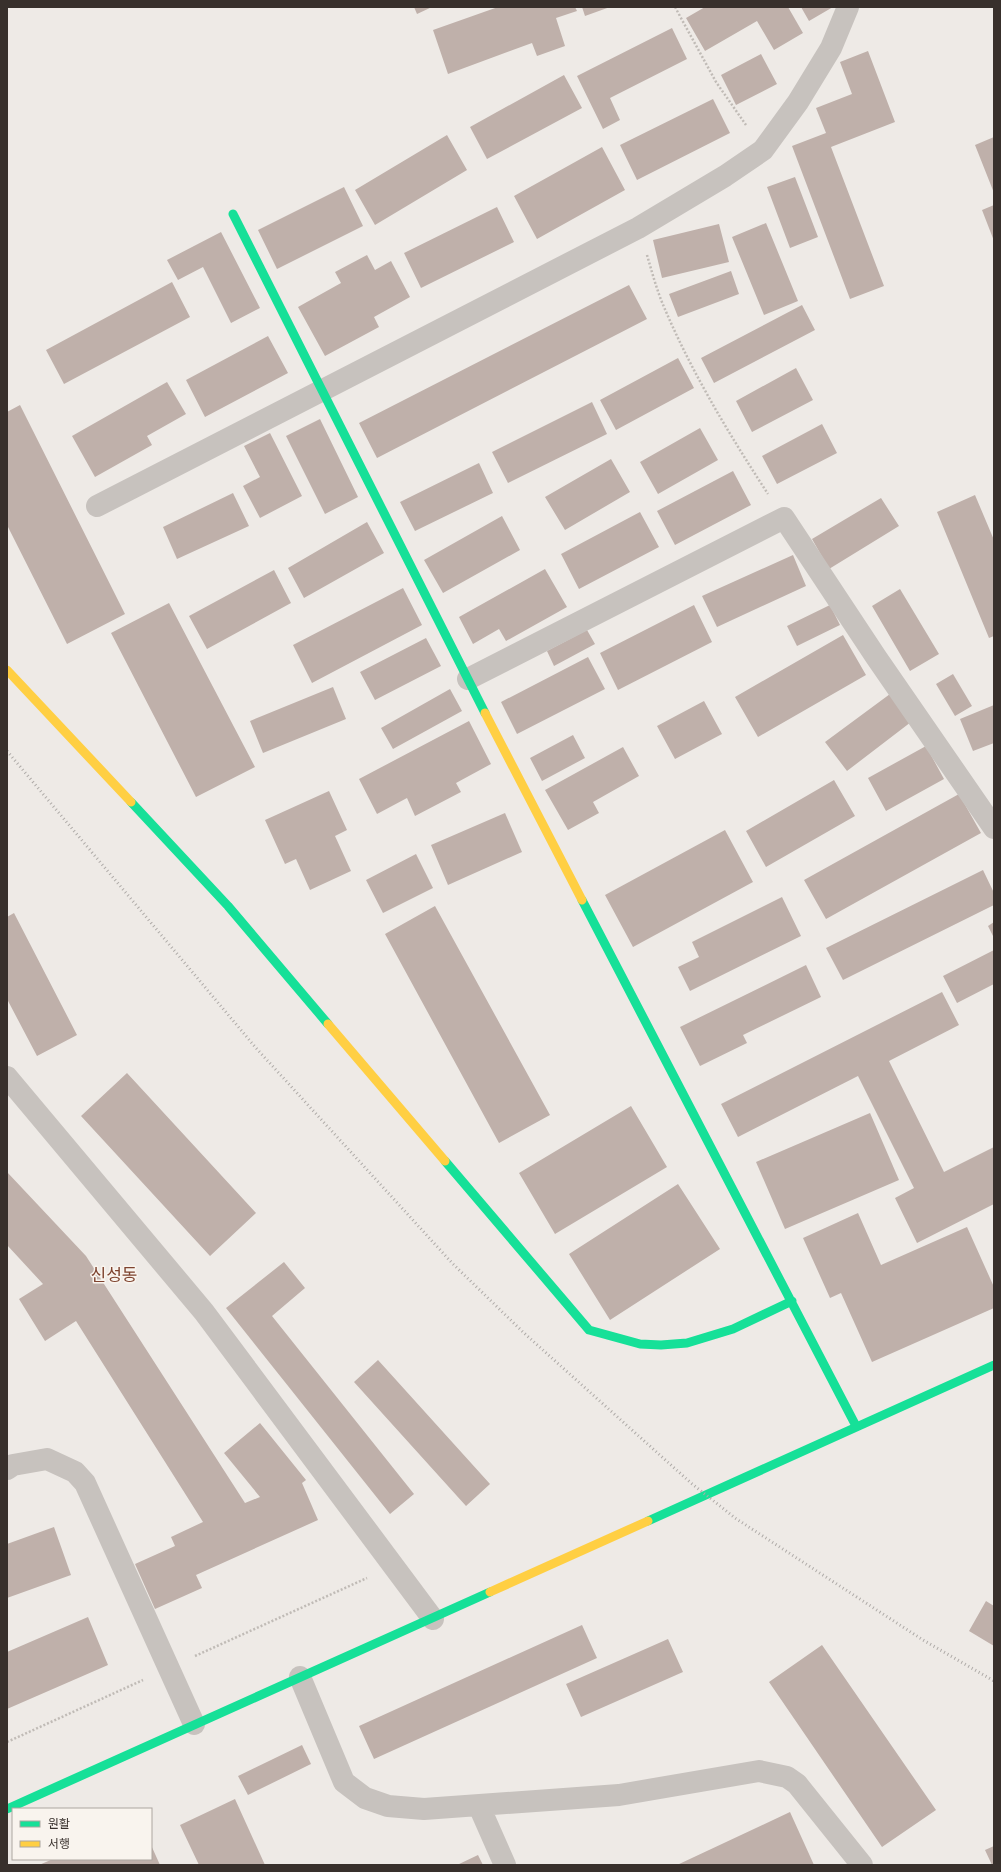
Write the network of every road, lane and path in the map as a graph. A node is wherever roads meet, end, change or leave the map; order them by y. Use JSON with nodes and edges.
{"nodes":[{"id":1,"x":676,"y":7,"type":"edge"},
{"id":2,"x":848,"y":7,"type":"edge"},
{"id":3,"x":763,"y":150,"type":"junction"},
{"id":4,"x":233,"y":214,"type":"dead end"},
{"id":5,"x":638,"y":228,"type":"junction"},
{"id":6,"x":320,"y":390,"type":"junction"},
{"id":7,"x":97,"y":506,"type":"dead end"},
{"id":8,"x":784,"y":518,"type":"junction"},
{"id":9,"x":7,"y":670,"type":"edge"},
{"id":10,"x":468,"y":679,"type":"junction"},
{"id":11,"x":994,"y":828,"type":"edge"},
{"id":12,"x":7,"y":1077,"type":"edge"},
{"id":13,"x":792,"y":1301,"type":"junction"},
{"id":14,"x":994,"y":1365,"type":"edge"},
{"id":15,"x":856,"y":1426,"type":"junction"},
{"id":16,"x":7,"y":1469,"type":"edge"},
{"id":17,"x":394,"y":1566,"type":"junction"},
{"id":18,"x":433,"y":1619,"type":"junction"},
{"id":19,"x":168,"y":1668,"type":"junction"},
{"id":20,"x":300,"y":1677,"type":"junction"},
{"id":21,"x":194,"y":1724,"type":"junction"},
{"id":22,"x":7,"y":1742,"type":"edge"},
{"id":23,"x":479,"y":1806,"type":"junction"},
{"id":24,"x":7,"y":1809,"type":"edge"},
{"id":25,"x":505,"y":1865,"type":"edge"},
{"id":26,"x":862,"y":1865,"type":"edge"}],
"edges":[{"from":1,"to":3,"type":"path"},
{"from":2,"to":3,"type":"street"},
{"from":3,"to":5,"type":"street"},
{"from":4,"to":6,"type":"street"},
{"from":5,"to":6,"type":"street"},
{"from":5,"to":8,"type":"path"},
{"from":6,"to":7,"type":"street"},
{"from":6,"to":10,"type":"street"},
{"from":8,"to":10,"type":"street"},
{"from":8,"to":11,"type":"street"},
{"from":9,"to":13,"type":"street"},
{"from":10,"to":13,"type":"street"},
{"from":12,"to":17,"type":"street"},
{"from":13,"to":15,"type":"street"},
{"from":14,"to":15,"type":"street"},
{"from":15,"to":18,"type":"street"},
{"from":16,"to":19,"type":"street"},
{"from":17,"to":18,"type":"street"},
{"from":17,"to":19,"type":"path"},
{"from":18,"to":20,"type":"street"},
{"from":19,"to":21,"type":"street"},
{"from":19,"to":22,"type":"path"},
{"from":20,"to":21,"type":"street"},
{"from":20,"to":23,"type":"street"},
{"from":21,"to":24,"type":"street"},
{"from":23,"to":25,"type":"street"},
{"from":23,"to":26,"type":"street"}]}
